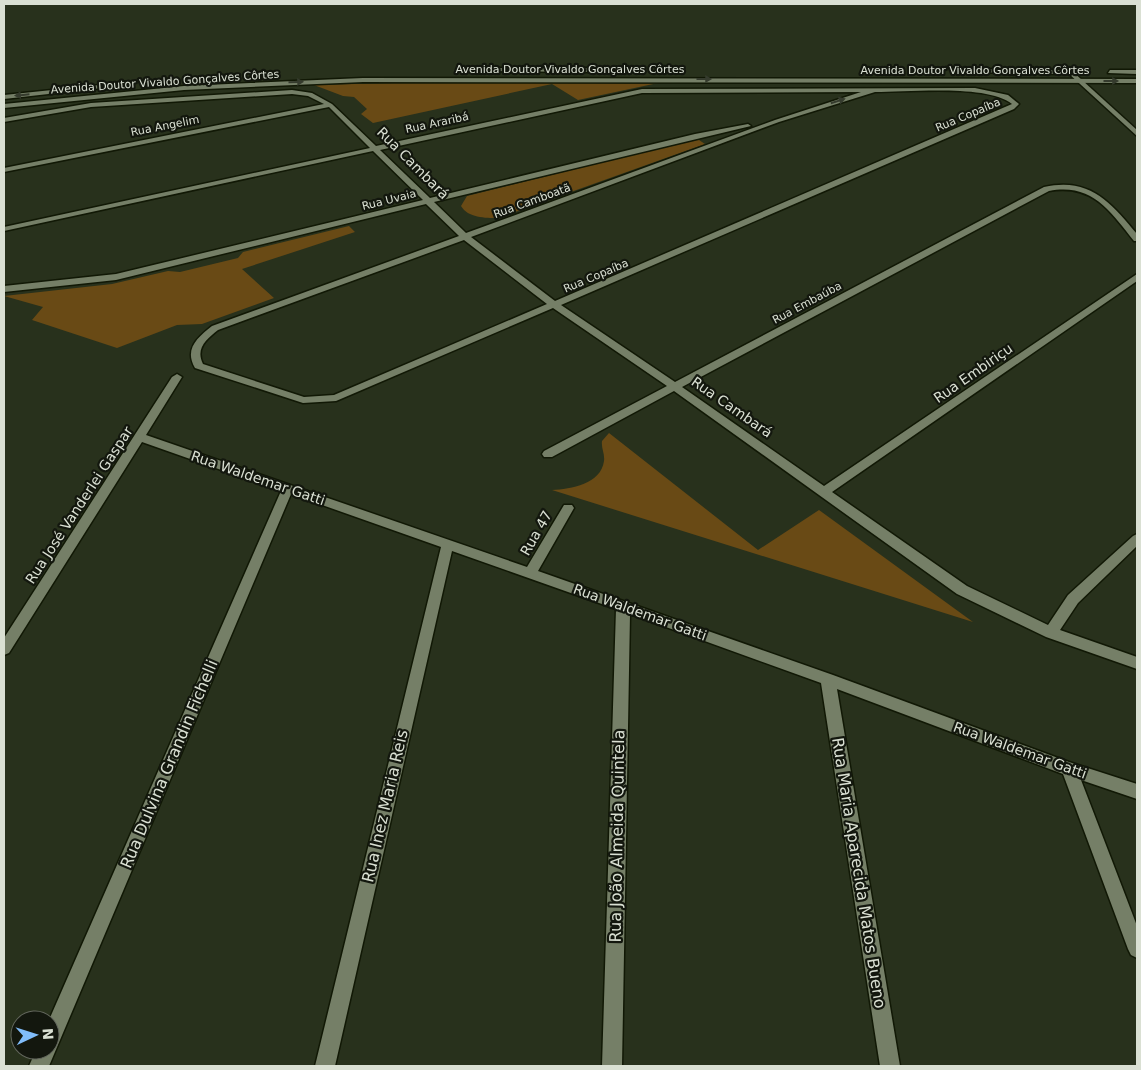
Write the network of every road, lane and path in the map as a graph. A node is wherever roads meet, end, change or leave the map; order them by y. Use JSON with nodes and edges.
{"nodes":[{"id":1,"x":481,"y":70,"type":"dead end"},
{"id":2,"x":595,"y":70,"type":"dead end"},
{"id":3,"x":964,"y":71,"type":"dead end"},
{"id":4,"x":1070,"y":72,"type":"junction"},
{"id":5,"x":1080,"y":72,"type":"dead end"},
{"id":6,"x":1099,"y":72,"type":"dead end"},
{"id":7,"x":1137,"y":72,"type":"edge"},
{"id":8,"x":199,"y":79,"type":"dead end"},
{"id":9,"x":180,"y":80,"type":"dead end"},
{"id":10,"x":1080,"y":80,"type":"junction"},
{"id":11,"x":1137,"y":81,"type":"edge"},
{"id":12,"x":103,"y":87,"type":"dead end"},
{"id":13,"x":792,"y":89,"type":"junction"},
{"id":14,"x":875,"y":90,"type":"junction"},
{"id":15,"x":4,"y":97,"type":"edge"},
{"id":16,"x":1010,"y":98,"type":"joint"},
{"id":17,"x":4,"y":106,"type":"edge"},
{"id":18,"x":330,"y":106,"type":"junction"},
{"id":19,"x":801,"y":113,"type":"junction"},
{"id":20,"x":4,"y":120,"type":"edge"},
{"id":21,"x":777,"y":121,"type":"junction"},
{"id":22,"x":1137,"y":134,"type":"edge"},
{"id":23,"x":696,"y":136,"type":"junction"},
{"id":24,"x":716,"y":145,"type":"junction"},
{"id":25,"x":375,"y":148,"type":"junction"},
{"id":26,"x":4,"y":170,"type":"edge"},
{"id":27,"x":429,"y":202,"type":"junction"},
{"id":28,"x":4,"y":230,"type":"edge"},
{"id":29,"x":465,"y":237,"type":"junction"},
{"id":30,"x":1137,"y":239,"type":"edge"},
{"id":31,"x":1137,"y":276,"type":"edge"},
{"id":32,"x":4,"y":289,"type":"edge"},
{"id":33,"x":556,"y":306,"type":"junction"},
{"id":34,"x":200,"y":340,"type":"joint"},
{"id":35,"x":177,"y":377,"type":"dead end"},
{"id":36,"x":674,"y":386,"type":"junction"},
{"id":37,"x":140,"y":437,"type":"junction"},
{"id":38,"x":548,"y":454,"type":"dead end"},
{"id":39,"x":288,"y":488,"type":"junction"},
{"id":40,"x":824,"y":492,"type":"junction"},
{"id":41,"x":568,"y":508,"type":"dead end"},
{"id":42,"x":1137,"y":539,"type":"edge"},
{"id":43,"x":447,"y":546,"type":"junction"},
{"id":44,"x":530,"y":573,"type":"junction"},
{"id":45,"x":623,"y":606,"type":"junction"},
{"id":46,"x":1051,"y":633,"type":"junction"},
{"id":47,"x":4,"y":650,"type":"edge"},
{"id":48,"x":1137,"y":663,"type":"edge"},
{"id":49,"x":828,"y":679,"type":"junction"},
{"id":50,"x":1069,"y":769,"type":"junction"},
{"id":51,"x":1137,"y":791,"type":"edge"},
{"id":52,"x":1137,"y":949,"type":"edge"},
{"id":53,"x":60,"y":1018,"type":"edge"},
{"id":54,"x":325,"y":1066,"type":"edge"},
{"id":55,"x":612,"y":1066,"type":"edge"},
{"id":56,"x":890,"y":1066,"type":"edge"}],
"edges":[{"from":1,"to":2,"type":"street","name":"Avenida Doutor Vivaldo Gonçalves Côrtes"},
{"from":3,"to":4,"type":"street","name":"Avenida Doutor Vivaldo Gonçalves Côrtes"},
{"from":4,"to":5,"type":"street","name":"Avenida Doutor Vivaldo Gonçalves Côrtes"},
{"from":4,"to":10,"type":"street"},
{"from":6,"to":7,"type":"street","name":"Avenida Doutor Vivaldo Gonçalves Côrtes"},
{"from":8,"to":9,"type":"street","name":"Avenida Doutor Vivaldo Gonçalves Côrtes"},
{"from":10,"to":11,"type":"street","name":"Avenida Doutor Vivaldo Gonçalves Côrtes","one_way":true},
{"from":17,"to":10,"type":"street","name":"Avenida Doutor Vivaldo Gonçalves Côrtes","one_way":true},
{"from":10,"to":22,"type":"street"},
{"from":12,"to":15,"type":"street","name":"Avenida Doutor Vivaldo Gonçalves Côrtes","one_way":true},
{"from":13,"to":14,"type":"street","name":"Rua Araribá"},
{"from":13,"to":19,"type":"street","name":"Rua Araribá"},
{"from":13,"to":25,"type":"street","name":"Rua Araribá"},
{"from":14,"to":16,"type":"street","name":"Rua Araribá"},
{"from":19,"to":14,"type":"street","name":"Rua Camboatã","one_way":true},
{"from":16,"to":33,"type":"street","name":"Rua Copaíba"},
{"from":18,"to":20,"type":"street","name":"Rua Cambará"},
{"from":18,"to":25,"type":"street","name":"Rua Cambará"},
{"from":18,"to":26,"type":"street","name":"Rua Angelim"},
{"from":19,"to":21,"type":"street","name":"Rua Camboatã"},
{"from":21,"to":23,"type":"street","name":"Rua Uvaia"},
{"from":21,"to":24,"type":"street","name":"Rua Camboatã"},
{"from":23,"to":24,"type":"street"},
{"from":23,"to":27,"type":"street","name":"Rua Uvaia"},
{"from":24,"to":29,"type":"street","name":"Rua Camboatã"},
{"from":25,"to":27,"type":"street","name":"Rua Cambará"},
{"from":25,"to":28,"type":"street","name":"Rua Araribá"},
{"from":27,"to":29,"type":"street","name":"Rua Cambará"},
{"from":27,"to":32,"type":"street","name":"Rua Uvaia"},
{"from":29,"to":33,"type":"street","name":"Rua Cambará"},
{"from":29,"to":34,"type":"street","name":"Rua Camboatã"},
{"from":30,"to":36,"type":"street","name":"Rua Embaúba"},
{"from":31,"to":40,"type":"street","name":"Rua Embiriçu"},
{"from":33,"to":34,"type":"street","name":"Rua Copaíba"},
{"from":33,"to":36,"type":"street","name":"Rua Cambará"},
{"from":35,"to":37,"type":"street","name":"Rua José Vanderlei Gaspar"},
{"from":36,"to":38,"type":"street","name":"Rua Embaúba"},
{"from":36,"to":40,"type":"street","name":"Rua Cambará"},
{"from":37,"to":39,"type":"street","name":"Rua Waldemar Gatti"},
{"from":37,"to":47,"type":"street","name":"Rua José Vanderlei Gaspar"},
{"from":39,"to":43,"type":"street","name":"Rua Waldemar Gatti"},
{"from":39,"to":53,"type":"street","name":"Rua Dulvina Grandin Fichelli"},
{"from":40,"to":46,"type":"street","name":"Rua Cambará"},
{"from":41,"to":44,"type":"street","name":"Rua 47"},
{"from":42,"to":46,"type":"street"},
{"from":43,"to":44,"type":"street","name":"Rua Waldemar Gatti"},
{"from":43,"to":54,"type":"street","name":"Rua Inez Maria Reis"},
{"from":44,"to":45,"type":"street","name":"Rua Waldemar Gatti"},
{"from":45,"to":49,"type":"street","name":"Rua Waldemar Gatti"},
{"from":45,"to":55,"type":"street","name":"Rua João Almeida Quintela"},
{"from":46,"to":48,"type":"street","name":"Rua Cambará"},
{"from":49,"to":50,"type":"street","name":"Rua Waldemar Gatti"},
{"from":49,"to":56,"type":"street","name":"Rua Maria Aparecida Matos Bueno"},
{"from":50,"to":51,"type":"street","name":"Rua Waldemar Gatti"},
{"from":50,"to":52,"type":"street"}]}
